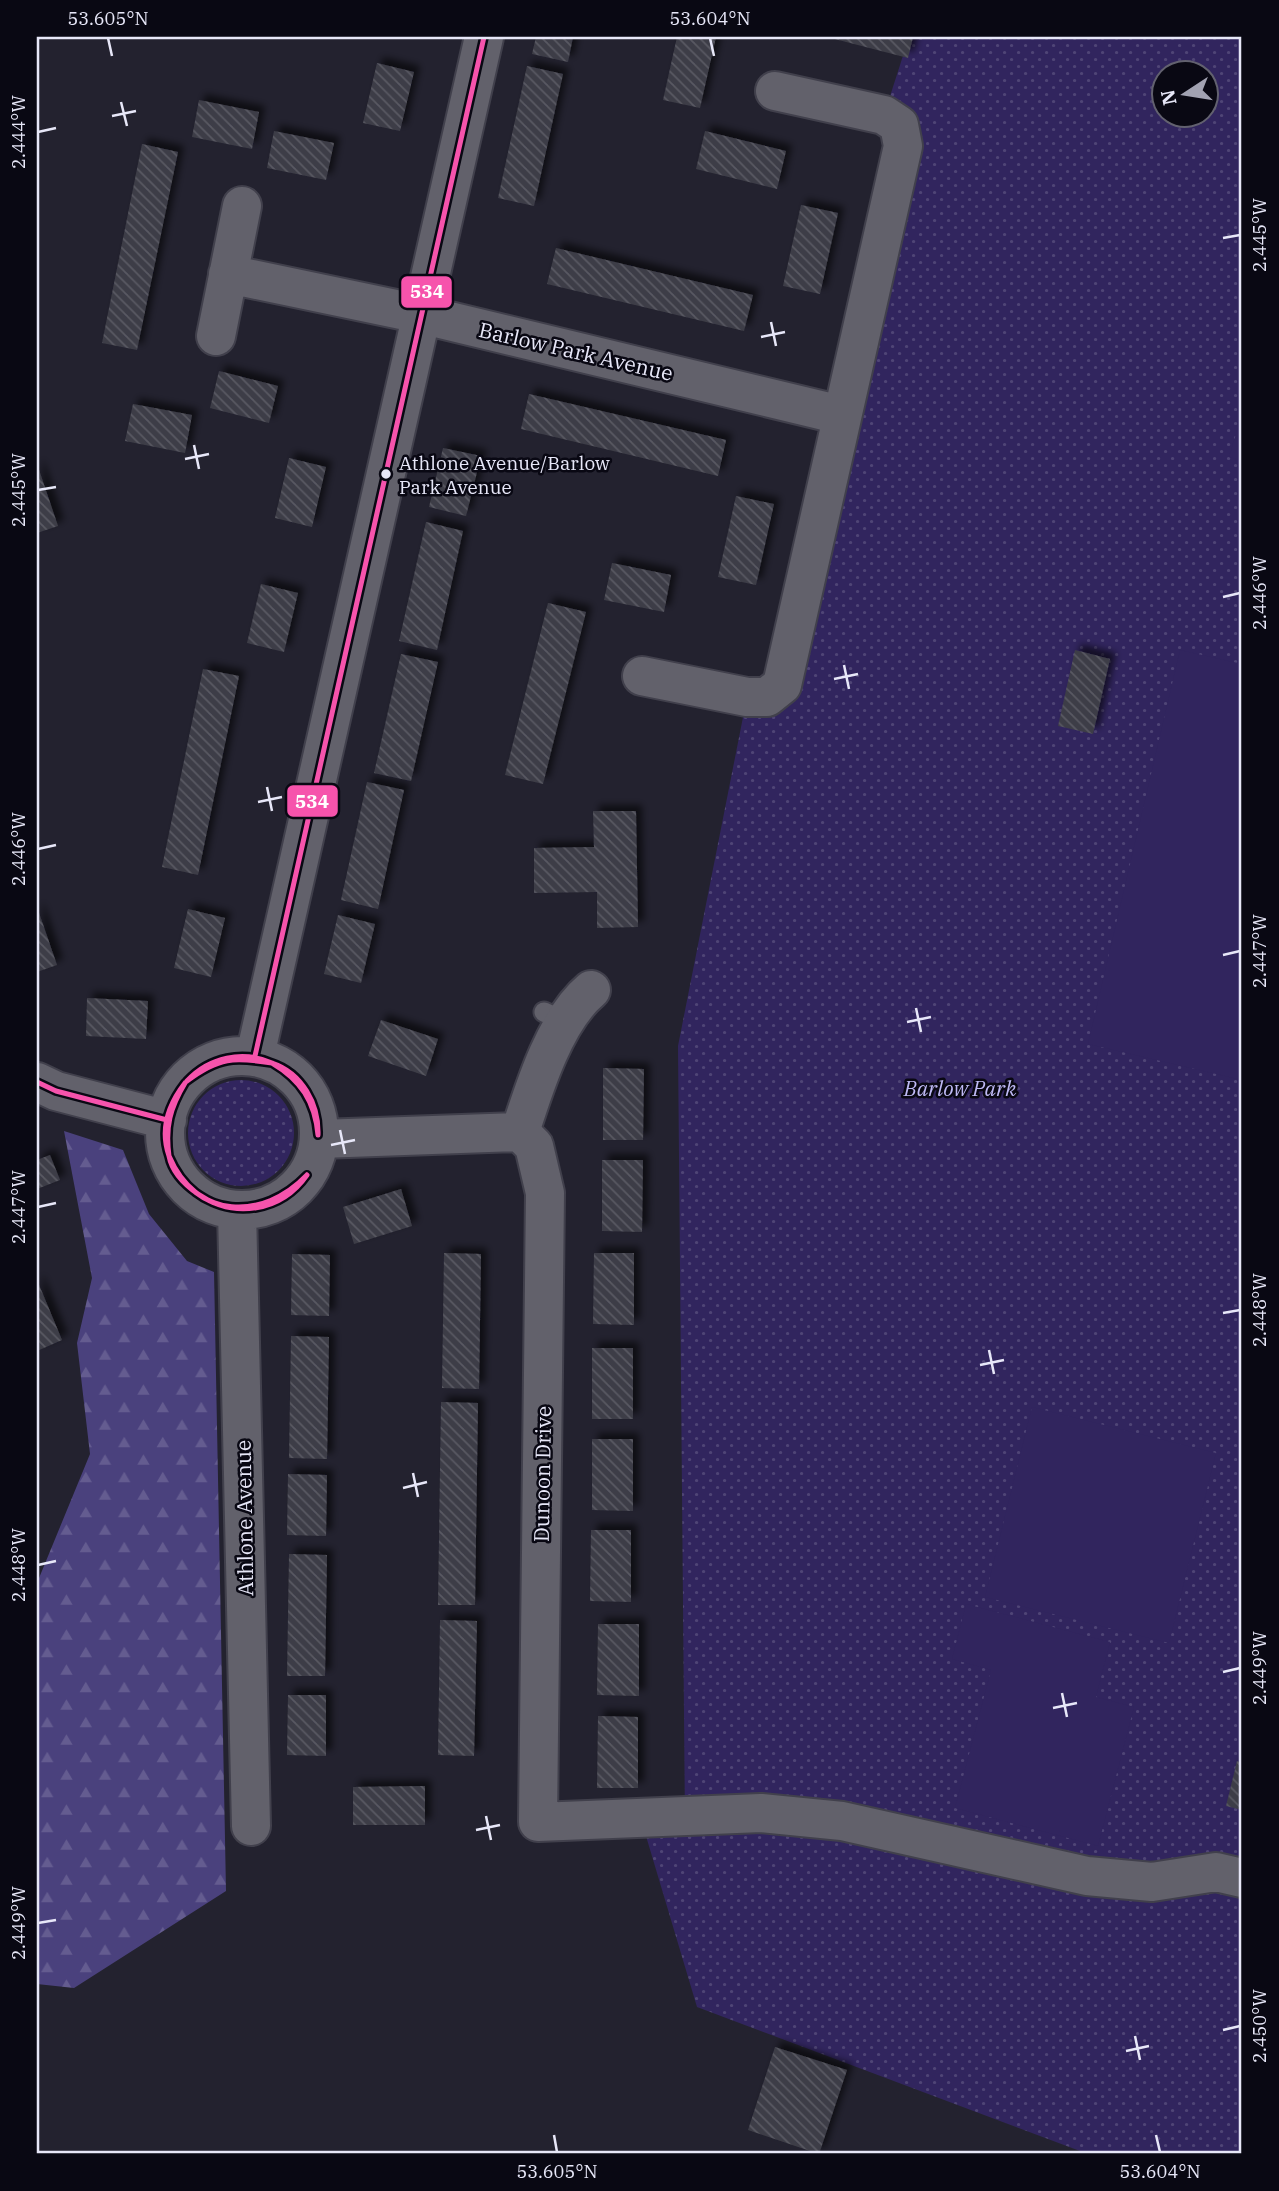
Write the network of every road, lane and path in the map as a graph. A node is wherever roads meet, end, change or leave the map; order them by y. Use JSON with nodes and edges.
{"nodes":[{"id":1,"x":484,"y":37,"type":"edge"},
{"id":2,"x":775,"y":92,"type":"dead end"},
{"id":3,"x":242,"y":206,"type":"dead end"},
{"id":4,"x":228,"y":274,"type":"junction"},
{"id":5,"x":419,"y":314,"type":"junction"},
{"id":6,"x":216,"y":336,"type":"dead end"},
{"id":7,"x":841,"y":415,"type":"junction"},
{"id":8,"x":642,"y":677,"type":"dead end"},
{"id":9,"x":591,"y":990,"type":"dead end"},
{"id":10,"x":255,"y":1056,"type":"junction"},
{"id":11,"x":37,"y":1082,"type":"edge"},
{"id":12,"x":167,"y":1120,"type":"junction"},
{"id":13,"x":520,"y":1132,"type":"junction"},
{"id":14,"x":320,"y":1139,"type":"junction"},
{"id":15,"x":237,"y":1210,"type":"junction"},
{"id":16,"x":251,"y":1826,"type":"dead end"},
{"id":17,"x":1242,"y":1878,"type":"edge"}],
"edges":[{"from":1,"to":5,"type":"street"},
{"from":2,"to":7,"type":"street"},
{"from":3,"to":4,"type":"street"},
{"from":4,"to":5,"type":"street","name":"Barlow Park Avenue"},
{"from":4,"to":6,"type":"street"},
{"from":5,"to":7,"type":"street","name":"Barlow Park Avenue"},
{"from":5,"to":10,"type":"street"},
{"from":7,"to":8,"type":"street"},
{"from":9,"to":13,"type":"street"},
{"from":10,"to":12,"type":"street"},
{"from":10,"to":14,"type":"street"},
{"from":11,"to":12,"type":"street"},
{"from":12,"to":15,"type":"street"},
{"from":13,"to":14,"type":"street"},
{"from":13,"to":17,"type":"street","name":"Dunoon Drive"},
{"from":14,"to":15,"type":"street"},
{"from":15,"to":16,"type":"street","name":"Athlone Avenue"}]}
